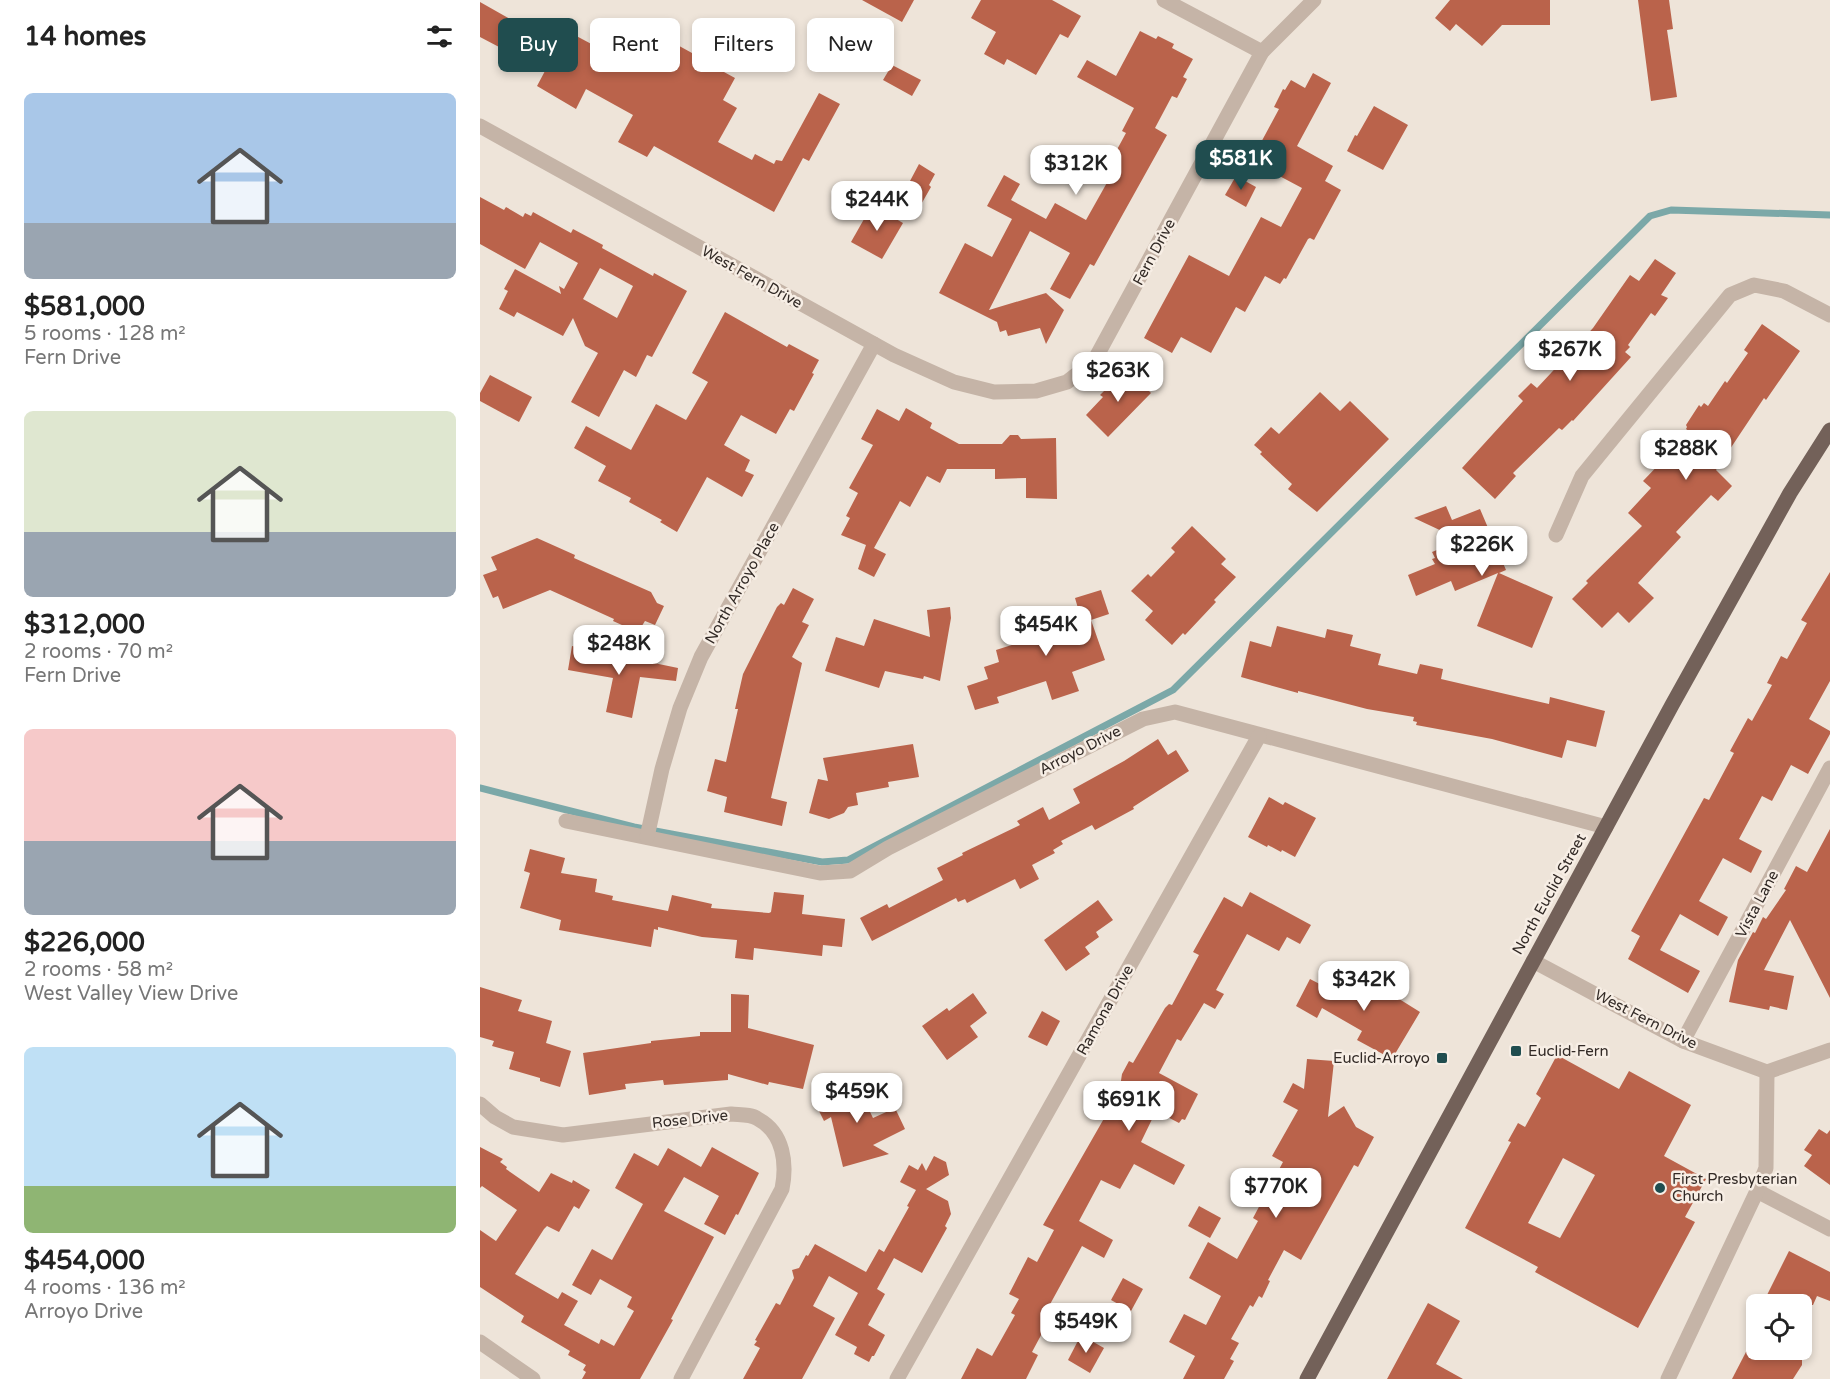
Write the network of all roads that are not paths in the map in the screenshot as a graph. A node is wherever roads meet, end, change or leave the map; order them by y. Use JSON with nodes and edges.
{"nodes":[{"id":1,"x":1164,"y":0,"type":"edge"},
{"id":2,"x":1314,"y":0,"type":"edge"},
{"id":3,"x":1262,"y":52,"type":"junction"},
{"id":4,"x":480,"y":126,"type":"edge"},
{"id":5,"x":1830,"y":315,"type":"edge"},
{"id":6,"x":874,"y":344,"type":"junction"},
{"id":7,"x":1036,"y":391,"type":"joint"},
{"id":8,"x":1830,"y":430,"type":"edge"},
{"id":9,"x":1556,"y":535,"type":"dead end"},
{"id":10,"x":1259,"y":736,"type":"junction"},
{"id":11,"x":1830,"y":768,"type":"edge"},
{"id":12,"x":566,"y":821,"type":"dead end"},
{"id":13,"x":1606,"y":828,"type":"junction"},
{"id":14,"x":647,"y":837,"type":"junction"},
{"id":15,"x":1533,"y":961,"type":"junction"},
{"id":16,"x":1683,"y":1041,"type":"junction"},
{"id":17,"x":1830,"y":1050,"type":"edge"},
{"id":18,"x":1767,"y":1072,"type":"junction"},
{"id":19,"x":480,"y":1104,"type":"edge"},
{"id":20,"x":1758,"y":1191,"type":"junction"},
{"id":21,"x":1830,"y":1229,"type":"edge"},
{"id":22,"x":480,"y":1342,"type":"edge"},
{"id":23,"x":533,"y":1379,"type":"edge"},
{"id":24,"x":681,"y":1379,"type":"edge"},
{"id":25,"x":897,"y":1379,"type":"edge"},
{"id":26,"x":1307,"y":1379,"type":"edge"},
{"id":27,"x":1668,"y":1379,"type":"edge"}],
"edges":[{"from":1,"to":3,"type":"street"},
{"from":2,"to":3,"type":"street","name":"Fern Drive"},
{"from":3,"to":7,"type":"street","name":"Fern Drive"},
{"from":4,"to":6,"type":"street","name":"West Fern Drive"},
{"from":5,"to":9,"type":"street"},
{"from":6,"to":7,"type":"street","name":"West Fern Drive"},
{"from":6,"to":14,"type":"street","name":"North Arroyo Place"},
{"from":8,"to":13,"type":"main road","name":"North Euclid Street"},
{"from":10,"to":13,"type":"street","name":"Arroyo Drive"},
{"from":10,"to":14,"type":"street","name":"Arroyo Drive"},
{"from":10,"to":25,"type":"street","name":"Ramona Drive"},
{"from":11,"to":16,"type":"street","name":"Vista Lane"},
{"from":12,"to":14,"type":"street","name":"Arroyo Drive"},
{"from":13,"to":15,"type":"main road","name":"North Euclid Street"},
{"from":15,"to":16,"type":"street","name":"West Fern Drive"},
{"from":15,"to":26,"type":"main road","name":"North Euclid Street"},
{"from":16,"to":18,"type":"street","name":"West Fern Drive"},
{"from":17,"to":18,"type":"street"},
{"from":18,"to":20,"type":"street"},
{"from":19,"to":24,"type":"street","name":"Rose Drive"},
{"from":20,"to":21,"type":"street"},
{"from":20,"to":27,"type":"street"},
{"from":22,"to":23,"type":"street"}]}
